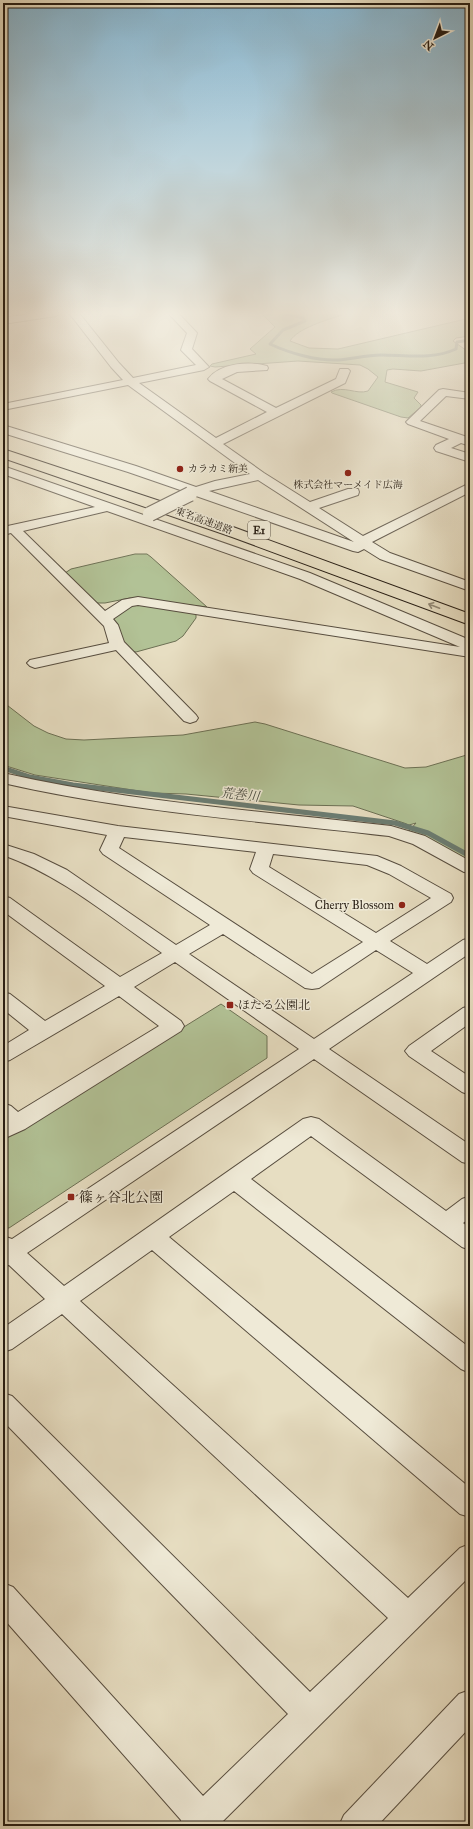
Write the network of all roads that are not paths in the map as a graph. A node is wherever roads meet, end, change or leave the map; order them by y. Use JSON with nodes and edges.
{"nodes":[{"id":1,"x":47,"y":398,"type":"edge"},
{"id":2,"x":151,"y":398,"type":"edge"},
{"id":3,"x":250,"y":398,"type":"edge"},
{"id":4,"x":303,"y":398,"type":"edge"},
{"id":5,"x":436,"y":398,"type":"edge"},
{"id":6,"x":3,"y":407,"type":"edge"},
{"id":7,"x":277,"y":413,"type":"junction"},
{"id":8,"x":3,"y":428,"type":"edge"},
{"id":9,"x":3,"y":438,"type":"edge"},
{"id":10,"x":465,"y":440,"type":"edge"},
{"id":11,"x":3,"y":442,"type":"edge"},
{"id":12,"x":214,"y":443,"type":"junction"},
{"id":13,"x":3,"y":453,"type":"edge"},
{"id":14,"x":46,"y":456,"type":"junction"},
{"id":15,"x":470,"y":458,"type":"edge"},
{"id":16,"x":3,"y":459,"type":"edge"},
{"id":17,"x":3,"y":470,"type":"edge"},
{"id":18,"x":260,"y":476,"type":"junction"},
{"id":19,"x":470,"y":487,"type":"edge"},
{"id":20,"x":353,"y":492,"type":"dead end"},
{"id":21,"x":193,"y":493,"type":"junction"},
{"id":22,"x":107,"y":506,"type":"junction"},
{"id":23,"x":307,"y":507,"type":"junction"},
{"id":24,"x":181,"y":513,"type":"junction"},
{"id":25,"x":146,"y":516,"type":"junction"},
{"id":26,"x":8,"y":530,"type":"edge"},
{"id":27,"x":365,"y":544,"type":"junction"},
{"id":28,"x":470,"y":587,"type":"edge"},
{"id":29,"x":470,"y":608,"type":"edge"},
{"id":30,"x":103,"y":618,"type":"junction"},
{"id":31,"x":470,"y":620,"type":"edge"},
{"id":32,"x":119,"y":645,"type":"junction"},
{"id":33,"x":470,"y":646,"type":"edge"},
{"id":34,"x":470,"y":653,"type":"edge"},
{"id":35,"x":35,"y":663,"type":"dead end"},
{"id":36,"x":190,"y":718,"type":"dead end"},
{"id":37,"x":3,"y":778,"type":"edge"},
{"id":38,"x":3,"y":812,"type":"edge"},
{"id":39,"x":118,"y":831,"type":"junction"},
{"id":40,"x":266,"y":848,"type":"junction"},
{"id":41,"x":3,"y":849,"type":"edge"},
{"id":42,"x":470,"y":868,"type":"edge"},
{"id":43,"x":3,"y":902,"type":"edge"},
{"id":44,"x":224,"y":925,"type":"junction"},
{"id":45,"x":376,"y":941,"type":"junction"},
{"id":46,"x":470,"y":944,"type":"edge"},
{"id":47,"x":176,"y":954,"type":"junction"},
{"id":48,"x":427,"y":973,"type":"junction"},
{"id":49,"x":120,"y":986,"type":"junction"},
{"id":50,"x":3,"y":999,"type":"edge"},
{"id":51,"x":470,"y":1013,"type":"edge"},
{"id":52,"x":44,"y":1031,"type":"junction"},
{"id":53,"x":314,"y":1049,"type":"junction"},
{"id":54,"x":3,"y":1055,"type":"edge"},
{"id":55,"x":470,"y":1087,"type":"edge"},
{"id":56,"x":8,"y":1122,"type":"edge"},
{"id":57,"x":470,"y":1156,"type":"edge"},
{"id":58,"x":235,"y":1179,"type":"junction"},
{"id":59,"x":470,"y":1205,"type":"edge"},
{"id":60,"x":447,"y":1223,"type":"junction"},
{"id":61,"x":152,"y":1237,"type":"junction"},
{"id":62,"x":470,"y":1241,"type":"edge"},
{"id":63,"x":6,"y":1251,"type":"edge"},
{"id":64,"x":63,"y":1300,"type":"junction"},
{"id":65,"x":3,"y":1342,"type":"edge"},
{"id":66,"x":470,"y":1362,"type":"edge"},
{"id":67,"x":3,"y":1404,"type":"edge"},
{"id":68,"x":470,"y":1505,"type":"edge"},
{"id":69,"x":470,"y":1557,"type":"edge"},
{"id":70,"x":3,"y":1597,"type":"edge"},
{"id":71,"x":408,"y":1617,"type":"junction"},
{"id":72,"x":470,"y":1705,"type":"edge"},
{"id":73,"x":310,"y":1714,"type":"junction"},
{"id":74,"x":201,"y":1824,"type":"edge"},
{"id":75,"x":355,"y":1826,"type":"edge"}],
"edges":[{"from":1,"to":6,"type":"street"},
{"from":2,"to":12,"type":"street"},
{"from":3,"to":7,"type":"street"},
{"from":4,"to":7,"type":"street"},
{"from":5,"to":10,"type":"street"},
{"from":7,"to":12,"type":"street"},
{"from":8,"to":21,"type":"street"},
{"from":9,"to":14,"type":"highway"},
{"from":10,"to":15,"type":"street"},
{"from":11,"to":14,"type":"highway","name":"東名高速道路","number":"E1"},
{"from":12,"to":18,"type":"street"},
{"from":13,"to":24,"type":"highway","name":"東名高速道路","number":"E1"},
{"from":14,"to":29,"type":"highway","name":"東名高速道路","number":"E1"},
{"from":16,"to":24,"type":"highway"},
{"from":17,"to":22,"type":"street"},
{"from":18,"to":21,"type":"street"},
{"from":18,"to":23,"type":"street"},
{"from":19,"to":27,"type":"street"},
{"from":20,"to":23,"type":"street"},
{"from":21,"to":25,"type":"street","bridge":true},
{"from":21,"to":27,"type":"street"},
{"from":22,"to":25,"type":"street"},
{"from":22,"to":26,"type":"street"},
{"from":23,"to":27,"type":"street"},
{"from":31,"to":24,"type":"highway","name":"東名高速道路","number":"E1","one_way":true},
{"from":25,"to":33,"type":"street"},
{"from":26,"to":30,"type":"street"},
{"from":27,"to":28,"type":"street"},
{"from":30,"to":32,"type":"street"},
{"from":30,"to":34,"type":"street"},
{"from":32,"to":35,"type":"street"},
{"from":32,"to":36,"type":"street"},
{"from":37,"to":42,"type":"street"},
{"from":38,"to":39,"type":"street"},
{"from":39,"to":40,"type":"street"},
{"from":39,"to":44,"type":"street"},
{"from":40,"to":45,"type":"street"},
{"from":40,"to":45,"type":"street"},
{"from":41,"to":47,"type":"street"},
{"from":43,"to":49,"type":"street"},
{"from":44,"to":45,"type":"street"},
{"from":44,"to":47,"type":"street"},
{"from":45,"to":48,"type":"street"},
{"from":46,"to":48,"type":"street"},
{"from":47,"to":49,"type":"street"},
{"from":47,"to":53,"type":"street"},
{"from":48,"to":53,"type":"street"},
{"from":49,"to":52,"type":"street"},
{"from":49,"to":56,"type":"street"},
{"from":50,"to":52,"type":"street"},
{"from":51,"to":55,"type":"street"},
{"from":52,"to":54,"type":"street"},
{"from":53,"to":57,"type":"street"},
{"from":53,"to":63,"type":"street"},
{"from":58,"to":60,"type":"street"},
{"from":58,"to":61,"type":"street"},
{"from":58,"to":66,"type":"street"},
{"from":59,"to":60,"type":"street"},
{"from":60,"to":62,"type":"street"},
{"from":61,"to":64,"type":"street"},
{"from":61,"to":68,"type":"street"},
{"from":63,"to":64,"type":"street"},
{"from":64,"to":65,"type":"street"},
{"from":64,"to":71,"type":"street"},
{"from":67,"to":73,"type":"street"},
{"from":69,"to":71,"type":"street"},
{"from":70,"to":74,"type":"street"},
{"from":71,"to":73,"type":"street"},
{"from":72,"to":75,"type":"street"},
{"from":73,"to":74,"type":"street"}]}
